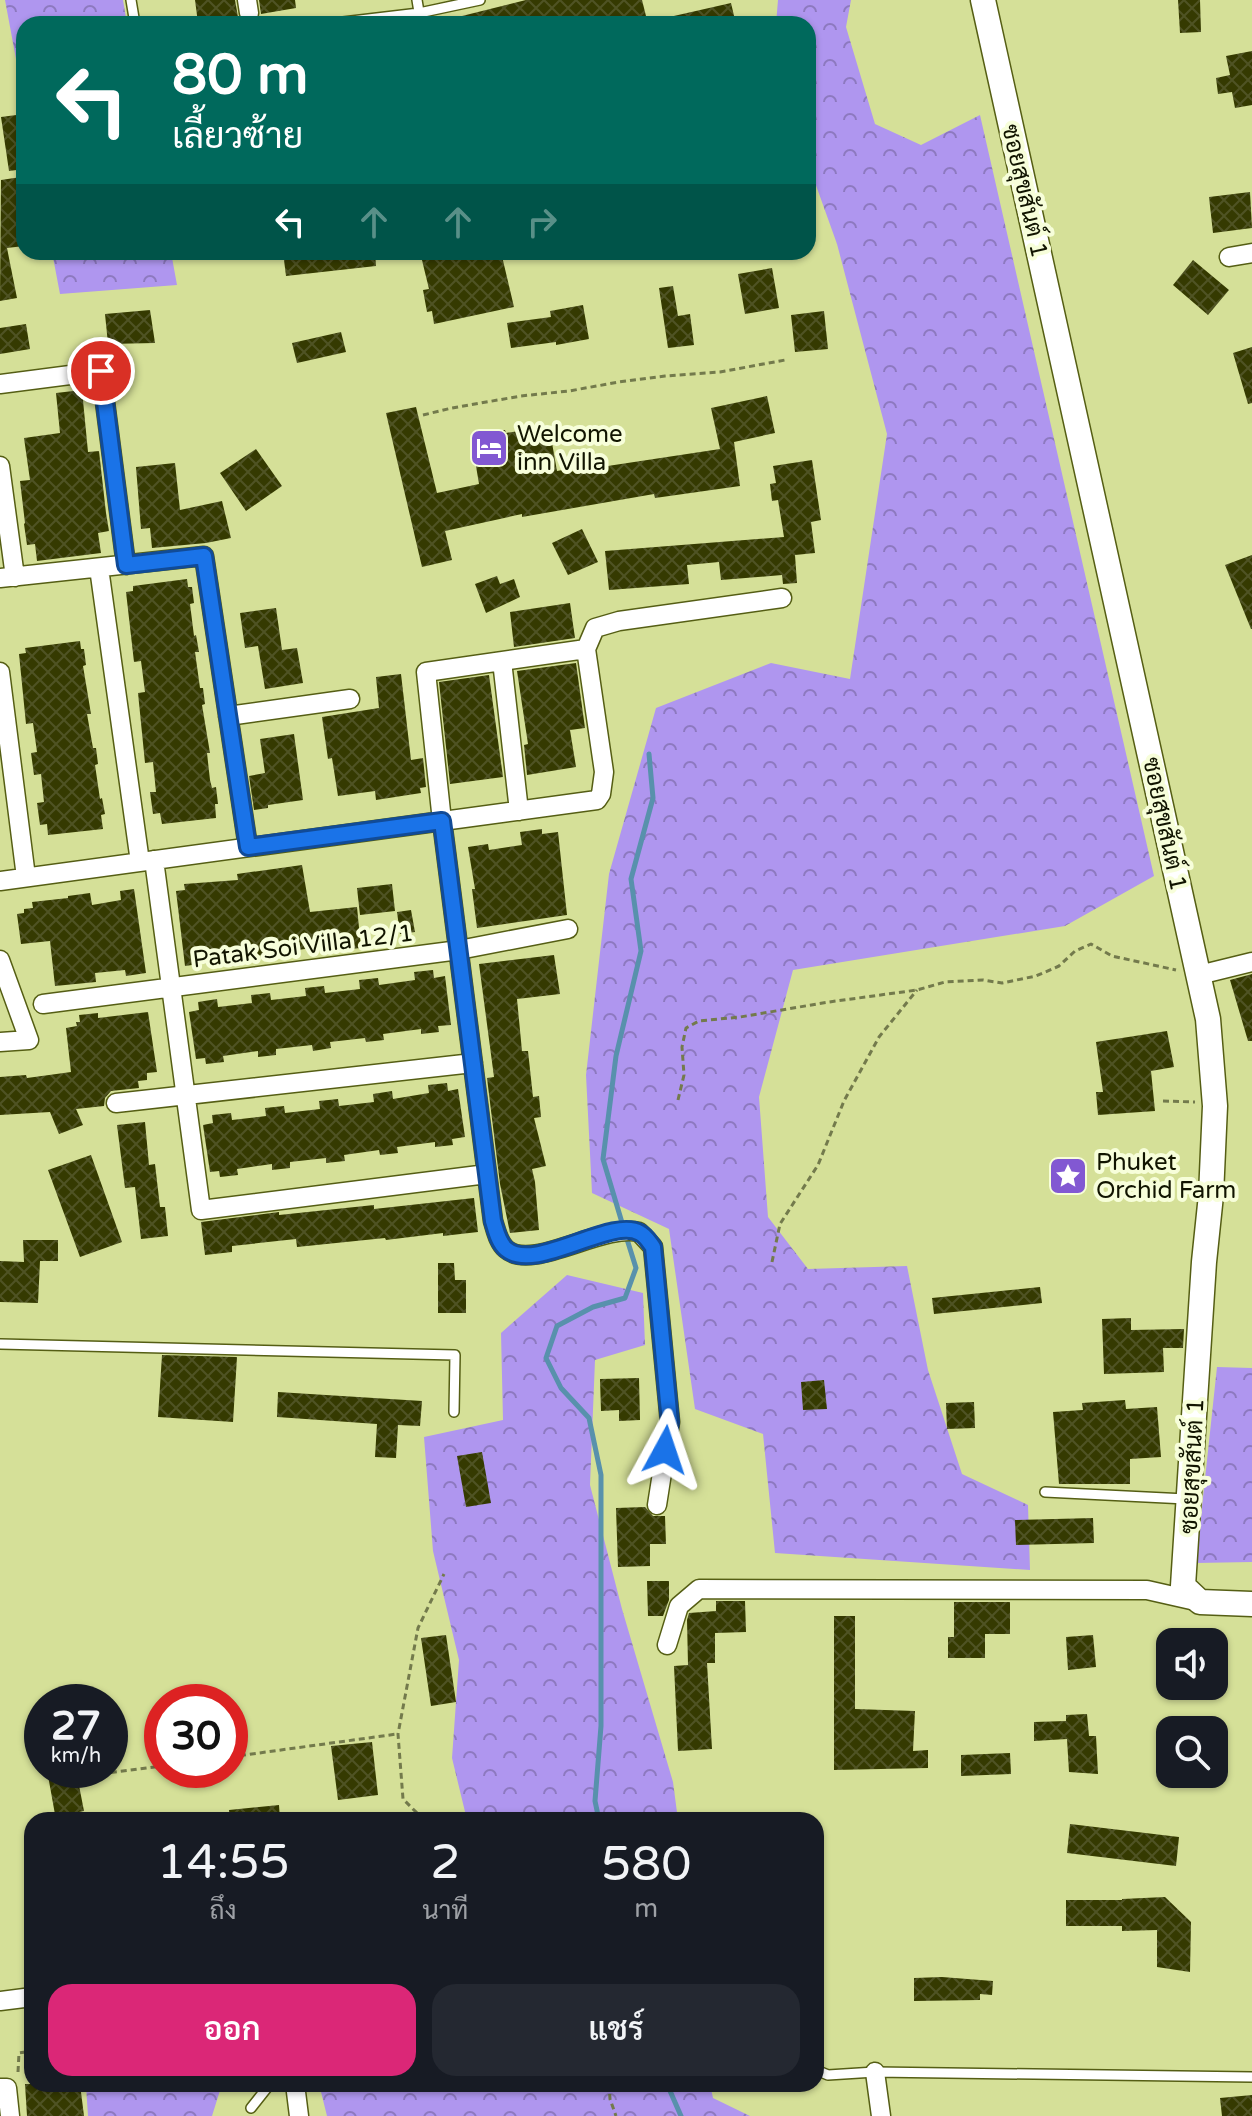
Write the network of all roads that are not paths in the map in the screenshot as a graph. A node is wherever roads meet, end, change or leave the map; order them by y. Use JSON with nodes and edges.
{"nodes":[{"id":1,"x":480,"y":0,"type":"edge"},
{"id":2,"x":983,"y":0,"type":"edge"},
{"id":3,"x":429,"y":16,"type":"edge"},
{"id":4,"x":1252,"y":253,"type":"edge"},
{"id":5,"x":1229,"y":257,"type":"dead end"},
{"id":6,"x":0,"y":384,"type":"edge"},
{"id":7,"x":0,"y":466,"type":"edge"},
{"id":8,"x":126,"y":565,"type":"junction"},
{"id":9,"x":99,"y":568,"type":"junction"},
{"id":10,"x":8,"y":578,"type":"edge"},
{"id":11,"x":782,"y":598,"type":"dead end"},
{"id":12,"x":586,"y":649,"type":"junction"},
{"id":13,"x":502,"y":661,"type":"junction"},
{"id":14,"x":0,"y":672,"type":"edge"},
{"id":15,"x":350,"y":699,"type":"dead end"},
{"id":16,"x":228,"y":716,"type":"junction"},
{"id":17,"x":519,"y":811,"type":"junction"},
{"id":18,"x":442,"y":821,"type":"junction"},
{"id":19,"x":248,"y":847,"type":"junction"},
{"id":20,"x":147,"y":861,"type":"junction"},
{"id":21,"x":26,"y":877,"type":"junction"},
{"id":22,"x":0,"y":881,"type":"edge"},
{"id":23,"x":568,"y":929,"type":"dead end"},
{"id":24,"x":459,"y":950,"type":"junction"},
{"id":25,"x":0,"y":960,"type":"edge"},
{"id":26,"x":1252,"y":962,"type":"edge"},
{"id":27,"x":1199,"y":975,"type":"junction"},
{"id":28,"x":3,"y":979,"type":"edge"},
{"id":29,"x":171,"y":988,"type":"junction"},
{"id":30,"x":43,"y":1004,"type":"dead end"},
{"id":31,"x":0,"y":1042,"type":"edge"},
{"id":32,"x":473,"y":1063,"type":"junction"},
{"id":33,"x":185,"y":1096,"type":"junction"},
{"id":34,"x":116,"y":1103,"type":"dead end"},
{"id":35,"x":487,"y":1174,"type":"junction"},
{"id":36,"x":0,"y":1344,"type":"edge"},
{"id":37,"x":454,"y":1412,"type":"dead end"},
{"id":38,"x":1045,"y":1492,"type":"dead end"},
{"id":39,"x":1190,"y":1499,"type":"junction"},
{"id":40,"x":657,"y":1505,"type":"dead end"},
{"id":41,"x":1200,"y":1602,"type":"junction"},
{"id":42,"x":1252,"y":1604,"type":"edge"},
{"id":43,"x":667,"y":1645,"type":"dead end"},
{"id":44,"x":24,"y":1998,"type":"edge"},
{"id":45,"x":0,"y":2001,"type":"edge"},
{"id":46,"x":875,"y":2072,"type":"junction"},
{"id":47,"x":824,"y":2073,"type":"edge"},
{"id":48,"x":1252,"y":2077,"type":"edge"},
{"id":49,"x":4,"y":2088,"type":"edge"},
{"id":50,"x":264,"y":2092,"type":"edge"},
{"id":51,"x":296,"y":2092,"type":"edge"},
{"id":52,"x":251,"y":2108,"type":"dead end"},
{"id":53,"x":10,"y":2116,"type":"edge"},
{"id":54,"x":299,"y":2116,"type":"edge"},
{"id":55,"x":881,"y":2116,"type":"edge"}],
"edges":[{"from":1,"to":3,"type":"lane"},
{"from":2,"to":27,"type":"street","name":"ซอยสุขสันต์ 1"},
{"from":4,"to":5,"type":"street"},
{"from":6,"to":8,"type":"street"},
{"from":7,"to":10,"type":"street"},
{"from":8,"to":9,"type":"street"},
{"from":8,"to":16,"type":"street"},
{"from":9,"to":10,"type":"street"},
{"from":9,"to":20,"type":"street"},
{"from":11,"to":12,"type":"street"},
{"from":12,"to":13,"type":"street"},
{"from":12,"to":17,"type":"street"},
{"from":13,"to":17,"type":"street"},
{"from":13,"to":18,"type":"street"},
{"from":14,"to":21,"type":"street"},
{"from":15,"to":16,"type":"street"},
{"from":16,"to":19,"type":"street"},
{"from":17,"to":18,"type":"street"},
{"from":18,"to":19,"type":"street"},
{"from":18,"to":24,"type":"street"},
{"from":19,"to":20,"type":"street"},
{"from":20,"to":21,"type":"street"},
{"from":20,"to":29,"type":"street"},
{"from":21,"to":22,"type":"street"},
{"from":23,"to":24,"type":"street","name":"Patak Soi Villa 12/1"},
{"from":24,"to":29,"type":"street","name":"Patak Soi Villa 12/1"},
{"from":24,"to":32,"type":"street"},
{"from":25,"to":28,"type":"street"},
{"from":26,"to":27,"type":"street"},
{"from":27,"to":39,"type":"street","name":"ซอยสุขสันต์ 1"},
{"from":28,"to":31,"type":"street"},
{"from":29,"to":30,"type":"street","name":"Patak Soi Villa 12/1"},
{"from":29,"to":33,"type":"street"},
{"from":32,"to":33,"type":"street"},
{"from":32,"to":35,"type":"street"},
{"from":33,"to":34,"type":"street"},
{"from":33,"to":35,"type":"street"},
{"from":35,"to":40,"type":"street"},
{"from":36,"to":37,"type":"lane"},
{"from":38,"to":39,"type":"lane"},
{"from":39,"to":41,"type":"street","name":"ซอยสุขสันต์ 1"},
{"from":41,"to":42,"type":"street"},
{"from":41,"to":43,"type":"street"},
{"from":44,"to":45,"type":"street"},
{"from":46,"to":47,"type":"lane"},
{"from":46,"to":48,"type":"lane"},
{"from":46,"to":55,"type":"street"},
{"from":49,"to":53,"type":"street"},
{"from":50,"to":52,"type":"lane"},
{"from":51,"to":54,"type":"street"}]}
